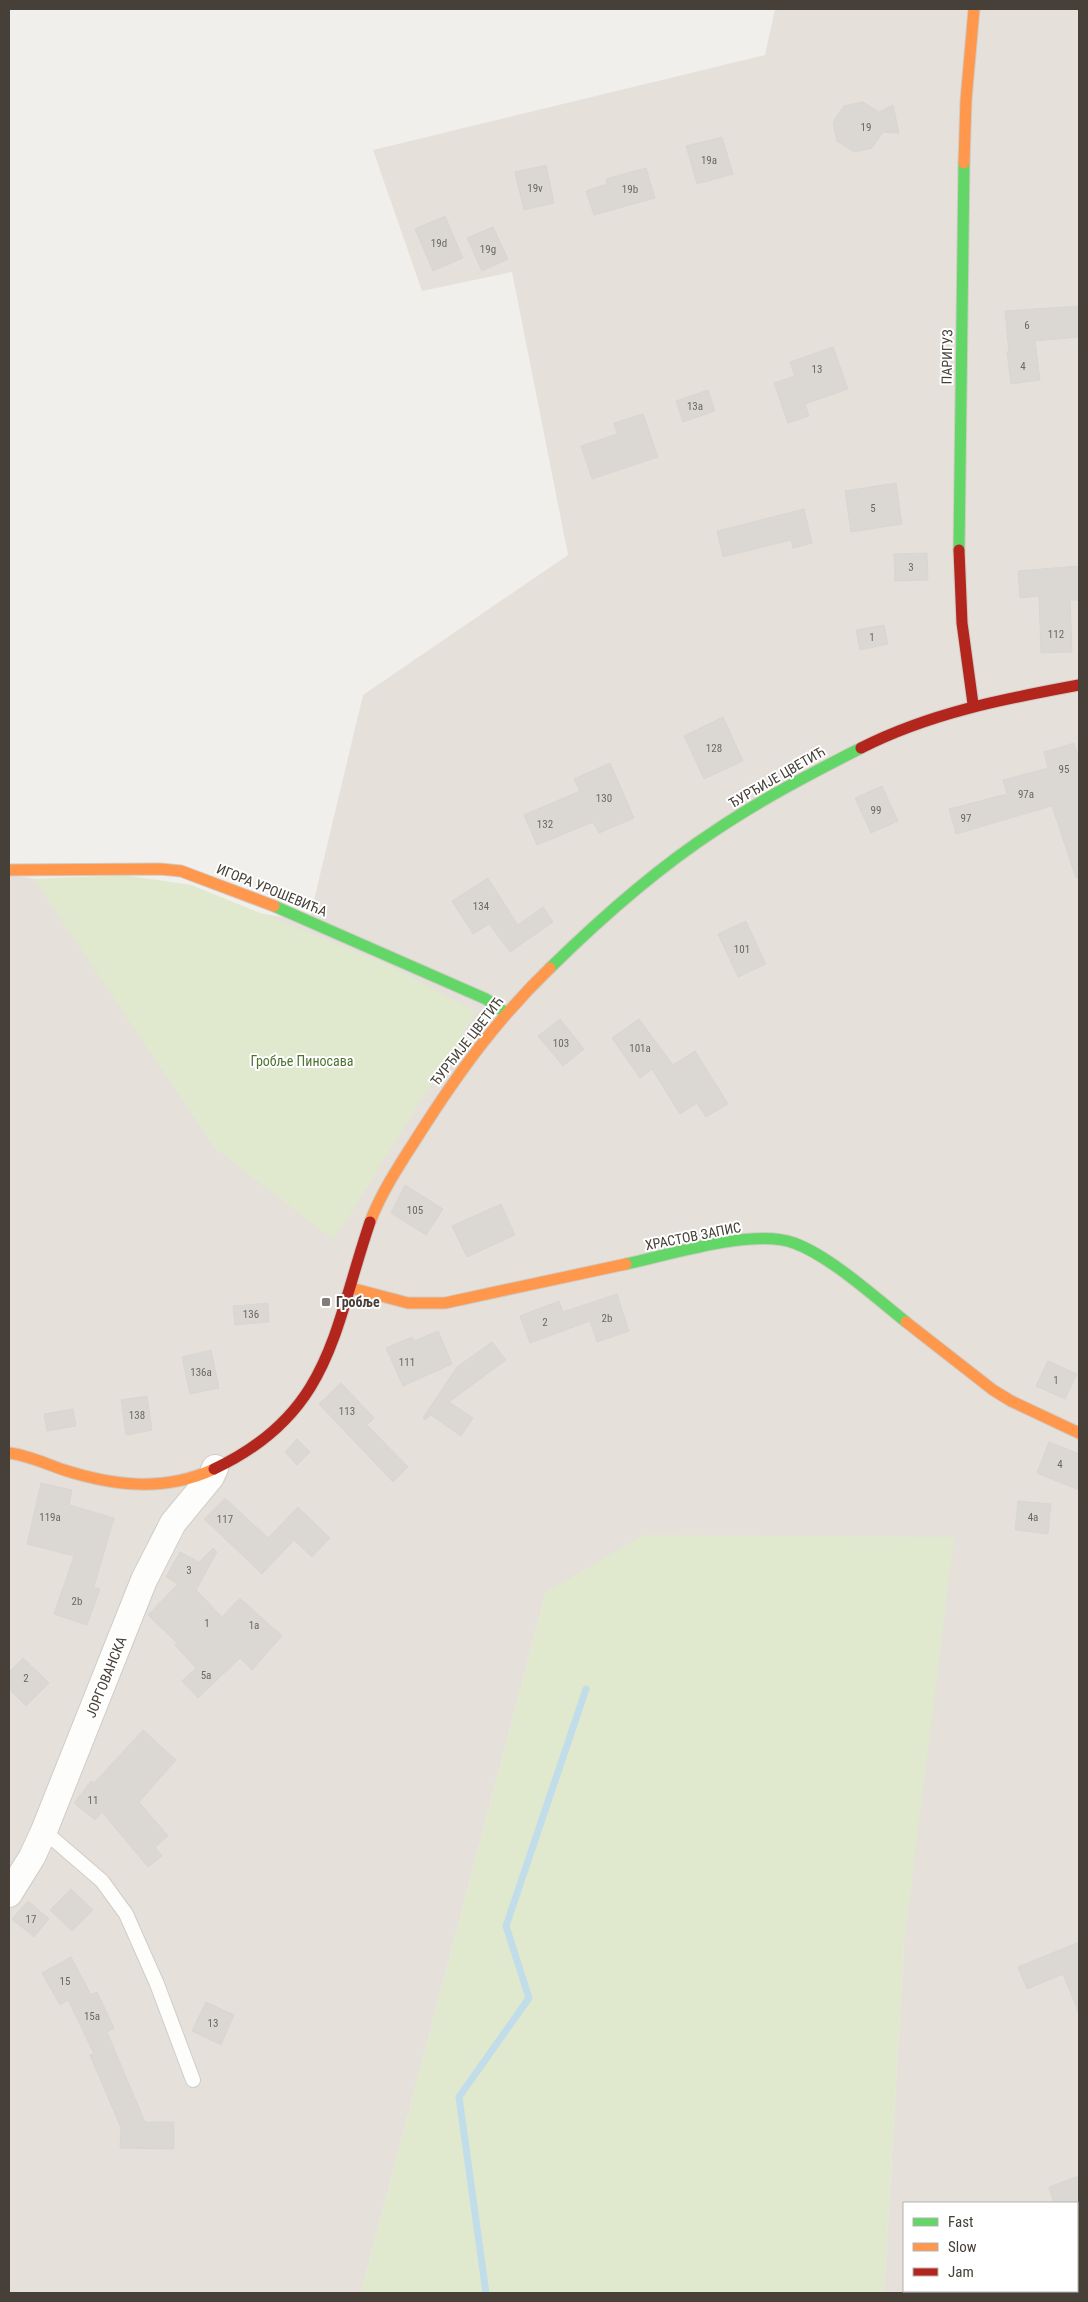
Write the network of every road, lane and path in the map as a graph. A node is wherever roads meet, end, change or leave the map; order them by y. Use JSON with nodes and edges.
{"nodes":[{"id":1,"x":974,"y":9,"type":"edge"},
{"id":2,"x":1079,"y":685,"type":"edge"},
{"id":3,"x":973,"y":704,"type":"junction"},
{"id":4,"x":9,"y":870,"type":"edge"},
{"id":5,"x":506,"y":1013,"type":"junction"},
{"id":6,"x":350,"y":1288,"type":"junction"},
{"id":7,"x":1079,"y":1433,"type":"edge"},
{"id":8,"x":9,"y":1453,"type":"edge"},
{"id":9,"x":215,"y":1468,"type":"junction"},
{"id":10,"x":44,"y":1832,"type":"junction"},
{"id":11,"x":9,"y":1894,"type":"edge"},
{"id":12,"x":193,"y":2080,"type":"dead end"}],
"edges":[{"from":1,"to":3,"type":"street","name":"ПАРИГУЗ"},
{"from":2,"to":3,"type":"street","name":"ЂУРЂИЈЕ ЦВЕТИЋ"},
{"from":3,"to":5,"type":"street","name":"ЂУРЂИЈЕ ЦВЕТИЋ"},
{"from":4,"to":5,"type":"street","name":"ИГОРА УРОШЕВИЋА"},
{"from":5,"to":6,"type":"street","name":"ЂУРЂИЈЕ ЦВЕТИЋ"},
{"from":6,"to":7,"type":"street","name":"ХРАСТОВ ЗАПИС"},
{"from":6,"to":9,"type":"street","name":"ЂУРЂИЈЕ ЦВЕТИЋ"},
{"from":8,"to":9,"type":"street","name":"ЂУРЂИЈЕ ЦВЕТИЋ"},
{"from":9,"to":10,"type":"street","name":"ЈОРГОВАНСКА"},
{"from":10,"to":11,"type":"street","name":"ЈОРГОВАНСКА"},
{"from":10,"to":12,"type":"lane"}]}
